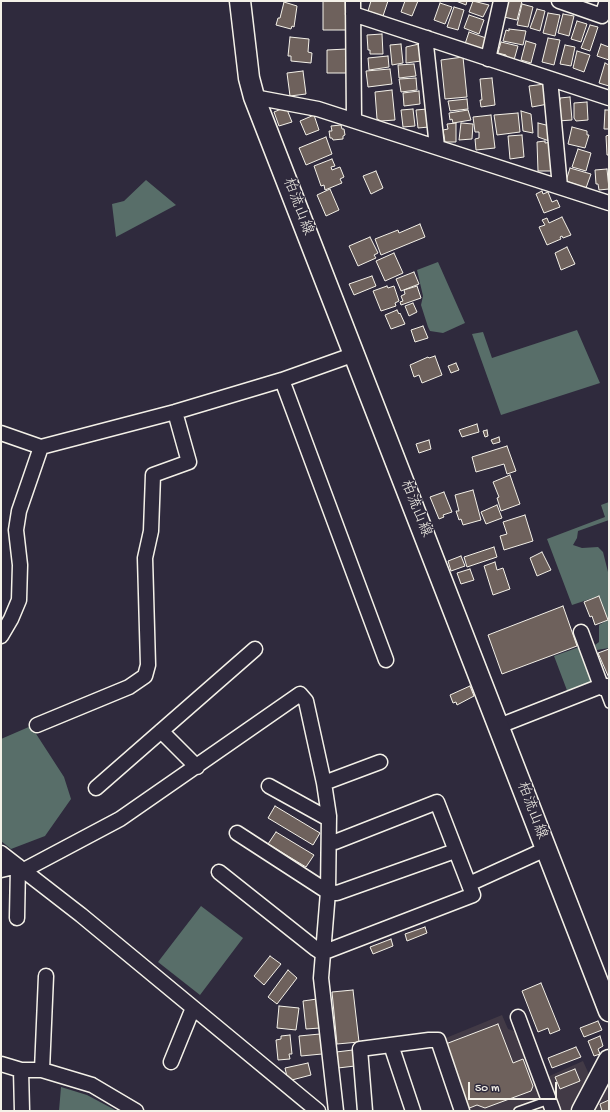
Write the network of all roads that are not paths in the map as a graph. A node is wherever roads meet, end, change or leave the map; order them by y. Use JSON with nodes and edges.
{"nodes":[{"id":1,"x":240,"y":1,"type":"edge"},
{"id":2,"x":501,"y":1,"type":"edge"},
{"id":3,"x":559,"y":1,"type":"edge"},
{"id":4,"x":607,"y":1,"type":"edge"},
{"id":5,"x":353,"y":7,"type":"edge"},
{"id":6,"x":606,"y":18,"type":"edge"},
{"id":7,"x":427,"y":38,"type":"junction"},
{"id":8,"x":488,"y":59,"type":"junction"},
{"id":9,"x":550,"y":79,"type":"junction"},
{"id":10,"x":254,"y":96,"type":"junction"},
{"id":11,"x":609,"y":98,"type":"edge"},
{"id":12,"x":354,"y":120,"type":"junction"},
{"id":13,"x":436,"y":147,"type":"junction"},
{"id":14,"x":560,"y":187,"type":"junction"},
{"id":15,"x":609,"y":203,"type":"edge"},
{"id":16,"x":355,"y":354,"type":"junction"},
{"id":17,"x":282,"y":380,"type":"junction"},
{"id":18,"x":175,"y":412,"type":"junction"},
{"id":19,"x":1,"y":433,"type":"edge"},
{"id":20,"x":41,"y":447,"type":"junction"},
{"id":21,"x":580,"y":632,"type":"dead end"},
{"id":22,"x":1,"y":636,"type":"edge"},
{"id":23,"x":255,"y":649,"type":"dead end"},
{"id":24,"x":386,"y":660,"type":"dead end"},
{"id":25,"x":604,"y":686,"type":"edge"},
{"id":26,"x":609,"y":704,"type":"edge"},
{"id":27,"x":37,"y":725,"type":"dead end"},
{"id":28,"x":498,"y":726,"type":"junction"},
{"id":29,"x":161,"y":731,"type":"junction"},
{"id":30,"x":380,"y":762,"type":"dead end"},
{"id":31,"x":198,"y":766,"type":"junction"},
{"id":32,"x":324,"y":783,"type":"junction"},
{"id":33,"x":269,"y":786,"type":"dead end"},
{"id":34,"x":96,"y":788,"type":"dead end"},
{"id":35,"x":329,"y":816,"type":"junction"},
{"id":36,"x":237,"y":833,"type":"dead end"},
{"id":37,"x":329,"y":842,"type":"junction"},
{"id":38,"x":546,"y":850,"type":"junction"},
{"id":39,"x":455,"y":851,"type":"junction"},
{"id":40,"x":1,"y":853,"type":"edge"},
{"id":41,"x":21,"y":868,"type":"junction"},
{"id":42,"x":1,"y":870,"type":"edge"},
{"id":43,"x":218,"y":872,"type":"dead end"},
{"id":44,"x":469,"y":884,"type":"junction"},
{"id":45,"x":328,"y":892,"type":"junction"},
{"id":46,"x":17,"y":918,"type":"dead end"},
{"id":47,"x":322,"y":953,"type":"junction"},
{"id":48,"x":46,"y":976,"type":"dead end"},
{"id":49,"x":193,"y":1008,"type":"junction"},
{"id":50,"x":609,"y":1012,"type":"edge"},
{"id":51,"x":518,"y":1016,"type":"dead end"},
{"id":52,"x":391,"y":1045,"type":"junction"},
{"id":53,"x":609,"y":1060,"type":"edge"},
{"id":54,"x":171,"y":1062,"type":"dead end"},
{"id":55,"x":1,"y":1064,"type":"edge"},
{"id":56,"x":21,"y":1070,"type":"junction"},
{"id":57,"x":42,"y":1070,"type":"junction"},
{"id":58,"x":551,"y":1106,"type":"edge"},
{"id":59,"x":311,"y":1109,"type":"edge"},
{"id":60,"x":531,"y":1109,"type":"edge"},
{"id":61,"x":22,"y":1111,"type":"edge"},
{"id":62,"x":136,"y":1111,"type":"edge"},
{"id":63,"x":336,"y":1111,"type":"edge"},
{"id":64,"x":365,"y":1111,"type":"edge"},
{"id":65,"x":413,"y":1111,"type":"edge"},
{"id":66,"x":462,"y":1111,"type":"edge"},
{"id":67,"x":518,"y":1111,"type":"edge"},
{"id":68,"x":582,"y":1111,"type":"edge"}],
"edges":[{"from":1,"to":10,"type":"main road","name":"柏流山線"},
{"from":2,"to":8,"type":"street"},
{"from":3,"to":6,"type":"street"},
{"from":4,"to":6,"type":"street"},
{"from":5,"to":7,"type":"street"},
{"from":5,"to":12,"type":"street"},
{"from":7,"to":8,"type":"street"},
{"from":7,"to":13,"type":"street"},
{"from":8,"to":9,"type":"street"},
{"from":9,"to":11,"type":"street"},
{"from":9,"to":14,"type":"street"},
{"from":10,"to":12,"type":"street"},
{"from":10,"to":16,"type":"main road","name":"柏流山線"},
{"from":12,"to":13,"type":"street"},
{"from":13,"to":14,"type":"street"},
{"from":14,"to":15,"type":"street"},
{"from":16,"to":17,"type":"street"},
{"from":16,"to":28,"type":"main road","name":"柏流山線"},
{"from":17,"to":18,"type":"street"},
{"from":17,"to":24,"type":"street"},
{"from":18,"to":20,"type":"street"},
{"from":18,"to":27,"type":"street"},
{"from":19,"to":20,"type":"street"},
{"from":20,"to":22,"type":"street"},
{"from":21,"to":25,"type":"street"},
{"from":23,"to":29,"type":"street"},
{"from":25,"to":26,"type":"lane"},
{"from":25,"to":28,"type":"street"},
{"from":28,"to":38,"type":"main road","name":"柏流山線"},
{"from":29,"to":31,"type":"street"},
{"from":29,"to":34,"type":"street"},
{"from":30,"to":32,"type":"street"},
{"from":31,"to":32,"type":"street"},
{"from":31,"to":41,"type":"street"},
{"from":32,"to":35,"type":"street"},
{"from":33,"to":35,"type":"street"},
{"from":35,"to":37,"type":"street"},
{"from":36,"to":45,"type":"street"},
{"from":37,"to":39,"type":"street"},
{"from":37,"to":45,"type":"street"},
{"from":38,"to":44,"type":"street"},
{"from":38,"to":50,"type":"main road","name":"柏流山線"},
{"from":39,"to":44,"type":"street"},
{"from":39,"to":45,"type":"street"},
{"from":40,"to":41,"type":"street"},
{"from":41,"to":42,"type":"street"},
{"from":41,"to":46,"type":"street"},
{"from":41,"to":49,"type":"street"},
{"from":43,"to":47,"type":"street"},
{"from":44,"to":47,"type":"street"},
{"from":45,"to":47,"type":"street"},
{"from":47,"to":63,"type":"street"},
{"from":48,"to":57,"type":"street"},
{"from":49,"to":54,"type":"street"},
{"from":49,"to":59,"type":"street"},
{"from":51,"to":58,"type":"street"},
{"from":52,"to":64,"type":"street"},
{"from":52,"to":65,"type":"street"},
{"from":52,"to":66,"type":"street"},
{"from":53,"to":68,"type":"main road"},
{"from":55,"to":56,"type":"street"},
{"from":56,"to":57,"type":"street"},
{"from":56,"to":61,"type":"street"},
{"from":57,"to":62,"type":"street"},
{"from":58,"to":60,"type":"lane"},
{"from":60,"to":67,"type":"lane"}]}
